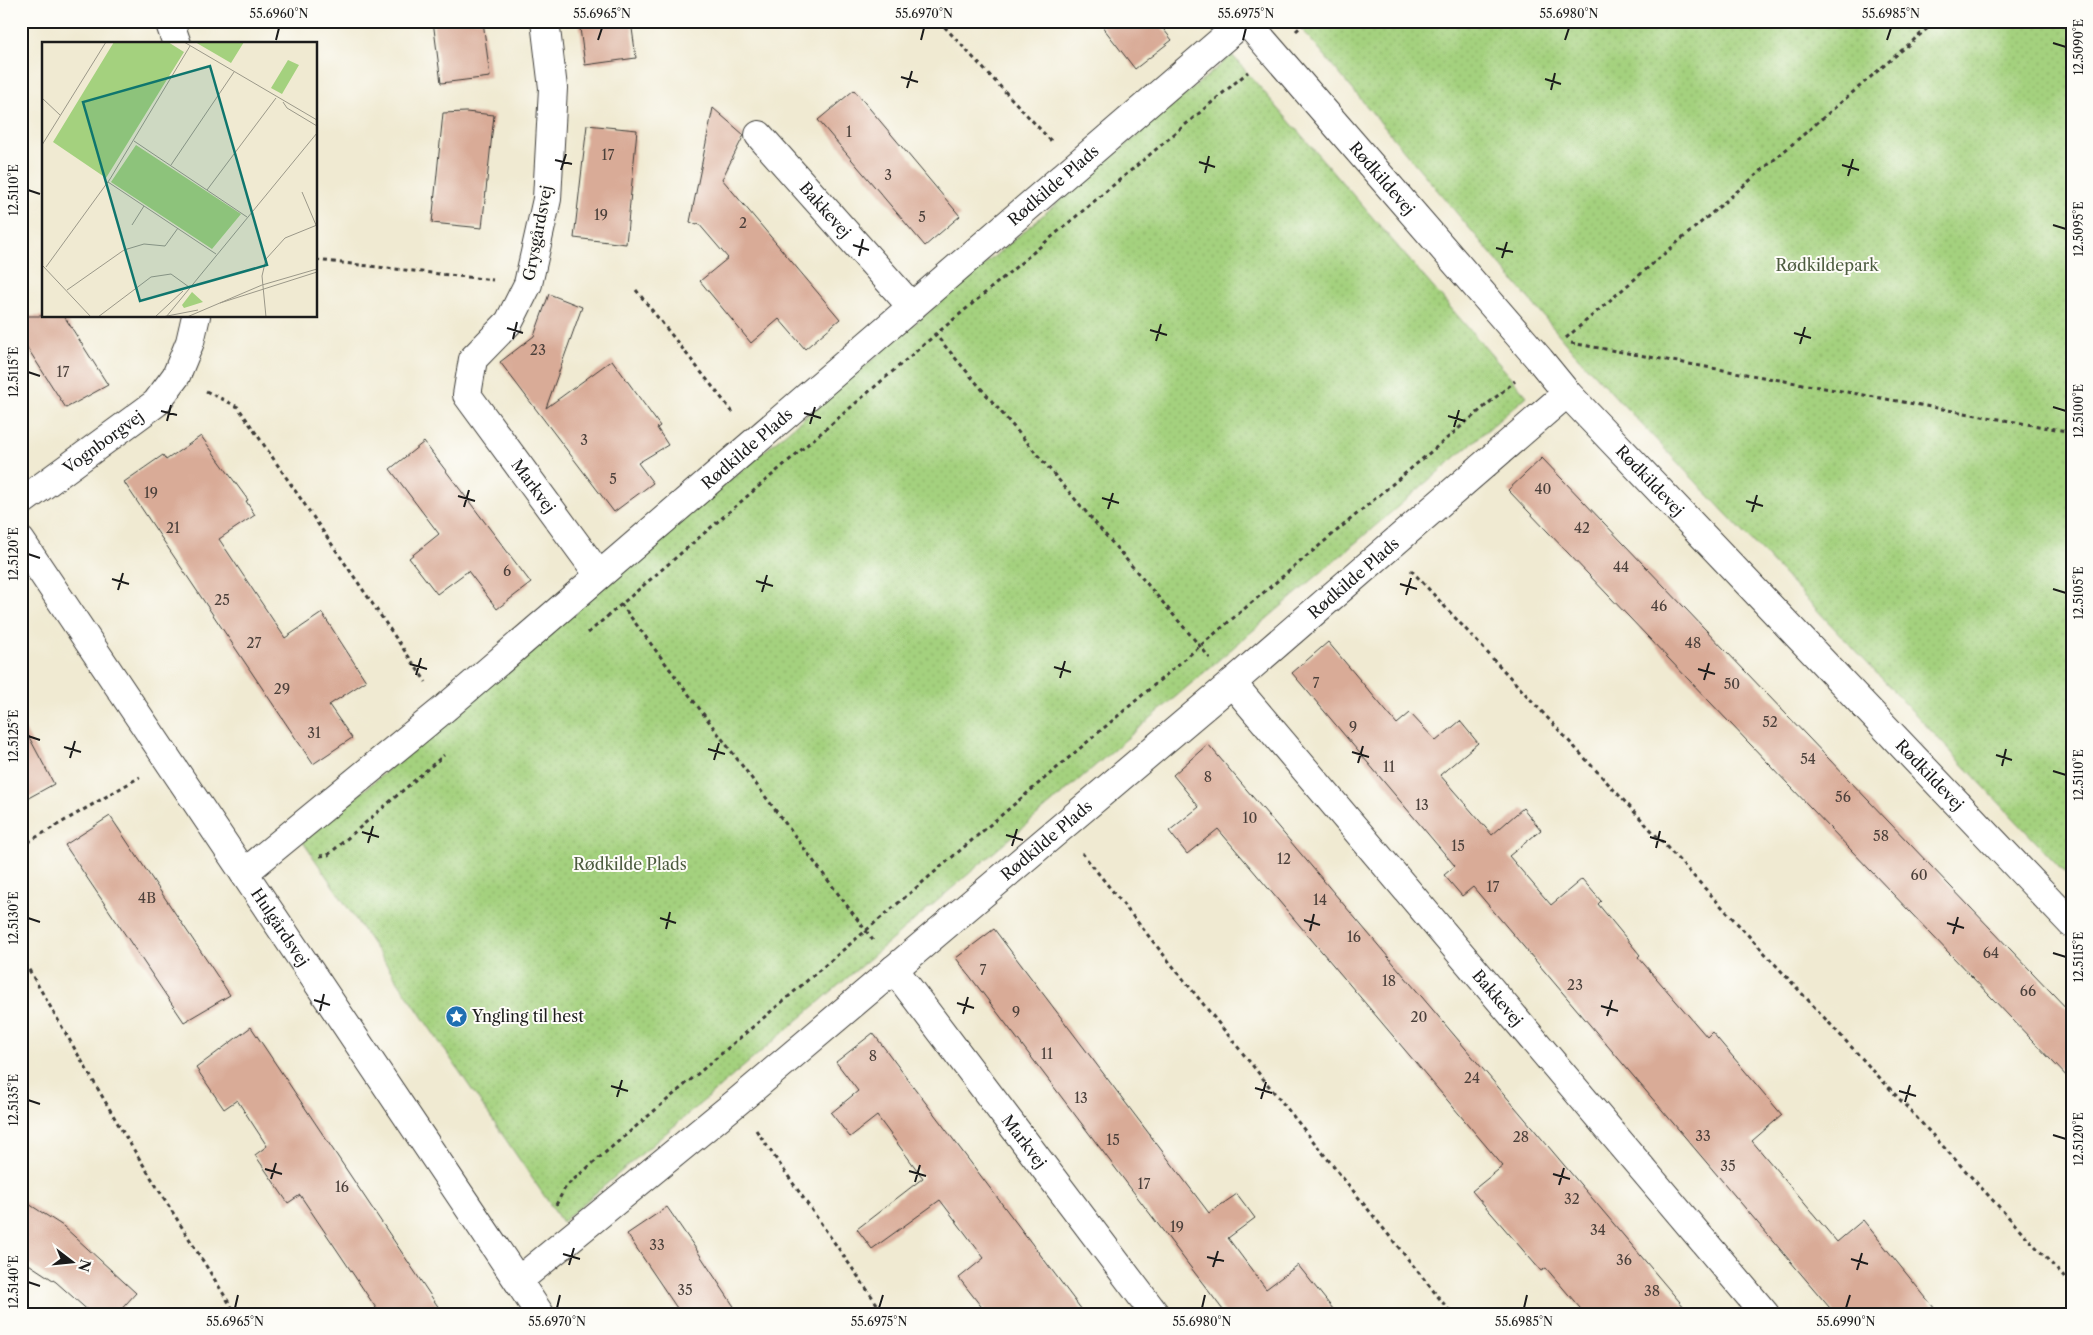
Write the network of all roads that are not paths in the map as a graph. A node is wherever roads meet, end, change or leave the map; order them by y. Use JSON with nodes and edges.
{"nodes":[{"id":1,"x":169,"y":21,"type":"edge"},
{"id":2,"x":545,"y":21,"type":"edge"},
{"id":3,"x":1245,"y":21,"type":"edge"},
{"id":4,"x":176,"y":42,"type":"edge"},
{"id":5,"x":759,"y":135,"type":"dead end"},
{"id":6,"x":912,"y":307,"type":"junction"},
{"id":7,"x":196,"y":318,"type":"edge"},
{"id":8,"x":1567,"y":393,"type":"junction"},
{"id":9,"x":467,"y":395,"type":"joint"},
{"id":10,"x":21,"y":502,"type":"edge"},
{"id":11,"x":21,"y":541,"type":"edge"},
{"id":12,"x":599,"y":575,"type":"junction"},
{"id":13,"x":1232,"y":683,"type":"junction"},
{"id":14,"x":244,"y":873,"type":"junction"},
{"id":15,"x":2072,"y":924,"type":"edge"},
{"id":16,"x":894,"y":969,"type":"junction"},
{"id":17,"x":518,"y":1281,"type":"junction"},
{"id":18,"x":540,"y":1314,"type":"edge"},
{"id":19,"x":1155,"y":1314,"type":"edge"},
{"id":20,"x":1765,"y":1314,"type":"edge"}],
"edges":[{"from":1,"to":4,"type":"street"},
{"from":2,"to":9,"type":"street","name":"Grysgårdsvej"},
{"from":3,"to":6,"type":"street","name":"Rødkilde Plads"},
{"from":3,"to":8,"type":"street","name":"Rødkildevej"},
{"from":5,"to":6,"type":"street","name":"Bakkevej"},
{"from":6,"to":12,"type":"street","name":"Rødkilde Plads"},
{"from":7,"to":10,"type":"street","name":"Vognborgvej"},
{"from":8,"to":13,"type":"street","name":"Rødkilde Plads"},
{"from":8,"to":15,"type":"street","name":"Rødkildevej"},
{"from":9,"to":12,"type":"street","name":"Markvej"},
{"from":11,"to":14,"type":"street","name":"Hulgårdsvej"},
{"from":12,"to":14,"type":"street","name":"Rødkilde Plads"},
{"from":13,"to":16,"type":"street","name":"Rødkilde Plads"},
{"from":13,"to":20,"type":"street","name":"Bakkevej"},
{"from":14,"to":17,"type":"street","name":"Hulgårdsvej"},
{"from":16,"to":17,"type":"street","name":"Rødkilde Plads"},
{"from":16,"to":19,"type":"street","name":"Markvej"},
{"from":17,"to":18,"type":"street","name":"Hulgårdsvej"}]}
